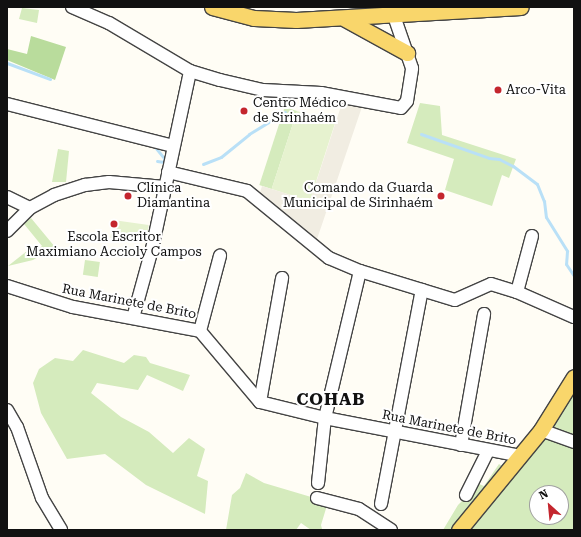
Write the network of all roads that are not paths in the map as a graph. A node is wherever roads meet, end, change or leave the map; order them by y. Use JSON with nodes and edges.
{"nodes":[{"id":1,"x":72,"y":7,"type":"edge"},
{"id":2,"x":212,"y":7,"type":"edge"},
{"id":3,"x":521,"y":7,"type":"edge"},
{"id":4,"x":444,"y":9,"type":"edge"},
{"id":5,"x":394,"y":16,"type":"junction"},
{"id":6,"x":344,"y":19,"type":"junction"},
{"id":7,"x":407,"y":53,"type":"junction"},
{"id":8,"x":190,"y":72,"type":"junction"},
{"id":9,"x":7,"y":104,"type":"edge"},
{"id":10,"x":170,"y":160,"type":"junction"},
{"id":11,"x":165,"y":187,"type":"junction"},
{"id":12,"x":7,"y":197,"type":"edge"},
{"id":13,"x":30,"y":208,"type":"junction"},
{"id":14,"x":7,"y":231,"type":"edge"},
{"id":15,"x":532,"y":236,"type":"dead end"},
{"id":16,"x":220,"y":256,"type":"dead end"},
{"id":17,"x":360,"y":271,"type":"junction"},
{"id":18,"x":282,"y":278,"type":"dead end"},
{"id":19,"x":7,"y":286,"type":"edge"},
{"id":20,"x":422,"y":290,"type":"junction"},
{"id":21,"x":517,"y":292,"type":"junction"},
{"id":22,"x":484,"y":314,"type":"dead end"},
{"id":23,"x":574,"y":317,"type":"edge"},
{"id":24,"x":133,"y":318,"type":"junction"},
{"id":25,"x":200,"y":331,"type":"junction"},
{"id":26,"x":574,"y":377,"type":"edge"},
{"id":27,"x":260,"y":402,"type":"junction"},
{"id":28,"x":7,"y":410,"type":"edge"},
{"id":29,"x":325,"y":418,"type":"junction"},
{"id":30,"x":541,"y":430,"type":"junction"},
{"id":31,"x":394,"y":432,"type":"junction"},
{"id":32,"x":574,"y":442,"type":"edge"},
{"id":33,"x":461,"y":445,"type":"junction"},
{"id":34,"x":488,"y":451,"type":"junction"},
{"id":35,"x":520,"y":456,"type":"junction"},
{"id":36,"x":318,"y":483,"type":"dead end"},
{"id":37,"x":466,"y":494,"type":"dead end"},
{"id":38,"x":317,"y":498,"type":"dead end"},
{"id":39,"x":381,"y":504,"type":"dead end"},
{"id":40,"x":61,"y":530,"type":"edge"},
{"id":41,"x":391,"y":530,"type":"edge"},
{"id":42,"x":459,"y":530,"type":"edge"}],
"edges":[{"from":1,"to":8,"type":"street"},
{"from":2,"to":6,"type":"main road"},
{"from":3,"to":4,"type":"main road"},
{"from":4,"to":5,"type":"main road"},
{"from":5,"to":6,"type":"main road"},
{"from":5,"to":7,"type":"street"},
{"from":6,"to":7,"type":"main road"},
{"from":7,"to":8,"type":"street"},
{"from":8,"to":10,"type":"street"},
{"from":9,"to":10,"type":"street"},
{"from":10,"to":11,"type":"street"},
{"from":10,"to":17,"type":"street"},
{"from":11,"to":13,"type":"street"},
{"from":11,"to":24,"type":"street"},
{"from":12,"to":13,"type":"street"},
{"from":13,"to":14,"type":"street"},
{"from":15,"to":21,"type":"street"},
{"from":16,"to":25,"type":"street"},
{"from":17,"to":20,"type":"street"},
{"from":17,"to":29,"type":"street"},
{"from":18,"to":27,"type":"street"},
{"from":19,"to":24,"type":"street","name":"Rua Marinete de Brito"},
{"from":20,"to":21,"type":"street"},
{"from":20,"to":31,"type":"street"},
{"from":21,"to":23,"type":"street"},
{"from":22,"to":33,"type":"street"},
{"from":24,"to":25,"type":"street","name":"Rua Marinete de Brito"},
{"from":25,"to":27,"type":"street","name":"Rua Marinete de Brito"},
{"from":26,"to":30,"type":"main road"},
{"from":27,"to":29,"type":"street","name":"Rua Marinete de Brito"},
{"from":28,"to":40,"type":"street"},
{"from":29,"to":31,"type":"street","name":"Rua Marinete de Brito"},
{"from":29,"to":36,"type":"street"},
{"from":30,"to":32,"type":"street"},
{"from":30,"to":35,"type":"main road"},
{"from":31,"to":33,"type":"street","name":"Rua Marinete de Brito"},
{"from":31,"to":39,"type":"street"},
{"from":33,"to":34,"type":"street","name":"Rua Marinete de Brito"},
{"from":34,"to":35,"type":"street","name":"Rua Marinete de Brito"},
{"from":34,"to":37,"type":"street"},
{"from":35,"to":42,"type":"main road"},
{"from":38,"to":41,"type":"street"}]}
